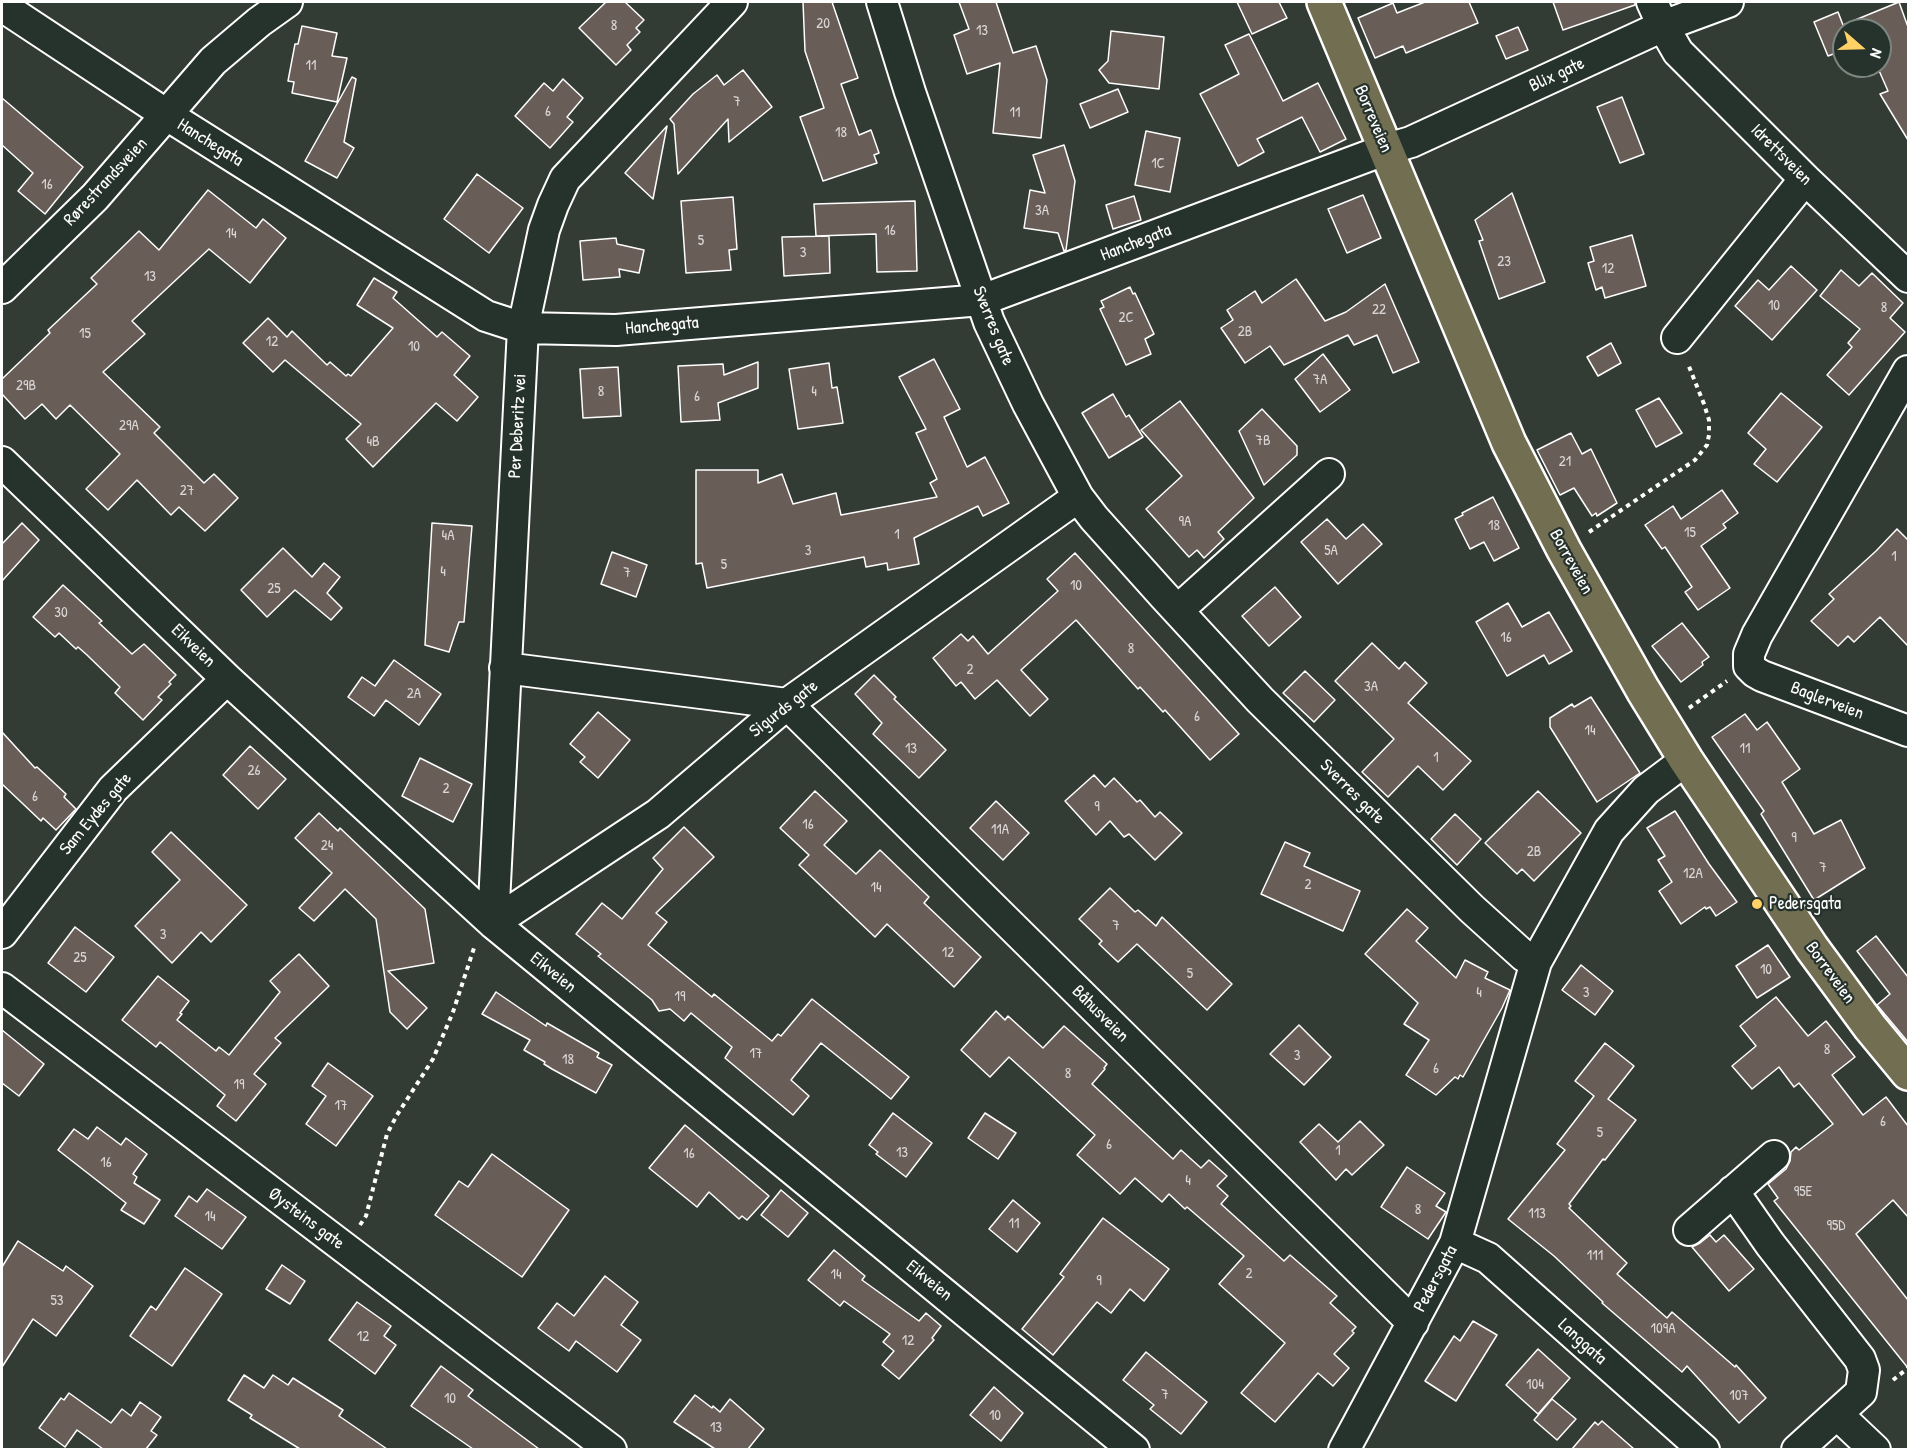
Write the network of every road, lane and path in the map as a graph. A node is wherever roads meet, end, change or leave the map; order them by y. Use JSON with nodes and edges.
{"nodes":[{"id":1,"x":287,"y":2,"type":"edge"},
{"id":2,"x":732,"y":2,"type":"edge"},
{"id":3,"x":882,"y":2,"type":"edge"},
{"id":4,"x":1324,"y":2,"type":"edge"},
{"id":5,"x":1728,"y":2,"type":"edge"},
{"id":6,"x":2,"y":6,"type":"edge"},
{"id":7,"x":1657,"y":14,"type":"edge"},
{"id":8,"x":167,"y":115,"type":"junction"},
{"id":9,"x":1386,"y":149,"type":"junction"},
{"id":10,"x":1805,"y":179,"type":"junction"},
{"id":11,"x":1908,"y":277,"type":"edge"},
{"id":12,"x":2,"y":288,"type":"edge"},
{"id":13,"x":982,"y":300,"type":"junction"},
{"id":14,"x":523,"y":328,"type":"junction"},
{"id":15,"x":1677,"y":338,"type":"joint"},
{"id":16,"x":1908,"y":371,"type":"edge"},
{"id":17,"x":2,"y":462,"type":"edge"},
{"id":18,"x":1329,"y":474,"type":"dead end"},
{"id":19,"x":1078,"y":496,"type":"junction"},
{"id":20,"x":1564,"y":550,"type":"junction"},
{"id":21,"x":1178,"y":610,"type":"junction"},
{"id":22,"x":1749,"y":666,"type":"junction"},
{"id":23,"x":506,"y":668,"type":"junction"},
{"id":24,"x":227,"y":679,"type":"junction"},
{"id":25,"x":787,"y":704,"type":"junction"},
{"id":26,"x":1665,"y":727,"type":"junction"},
{"id":27,"x":1908,"y":731,"type":"edge"},
{"id":28,"x":1686,"y":760,"type":"junction"},
{"id":29,"x":485,"y":930,"type":"junction"},
{"id":30,"x":2,"y":933,"type":"edge"},
{"id":31,"x":1536,"y":962,"type":"junction"},
{"id":32,"x":2,"y":988,"type":"edge"},
{"id":33,"x":1908,"y":1073,"type":"edge"},
{"id":34,"x":1774,"y":1156,"type":"dead end"},
{"id":35,"x":1733,"y":1191,"type":"junction"},
{"id":36,"x":1689,"y":1230,"type":"dead end"},
{"id":37,"x":1455,"y":1243,"type":"junction"},
{"id":38,"x":345,"y":1248,"type":"junction"},
{"id":39,"x":1413,"y":1323,"type":"junction"},
{"id":40,"x":1838,"y":1415,"type":"junction"},
{"id":41,"x":611,"y":1449,"type":"edge"},
{"id":42,"x":1134,"y":1449,"type":"edge"},
{"id":43,"x":1344,"y":1449,"type":"edge"},
{"id":44,"x":1704,"y":1449,"type":"edge"},
{"id":45,"x":1797,"y":1449,"type":"edge"},
{"id":46,"x":1875,"y":1449,"type":"edge"}],
"edges":[{"from":1,"to":8,"type":"street","name":"Rørestrandsveien"},
{"from":2,"to":14,"type":"street","name":"Per Deberitz vei"},
{"from":3,"to":13,"type":"street","name":"Sverres gate"},
{"from":4,"to":9,"type":"main road","name":"Borreveien"},
{"from":5,"to":7,"type":"street","name":"Blix gate"},
{"from":6,"to":8,"type":"street","name":"Hanchegata"},
{"from":7,"to":9,"type":"street","name":"Blix gate"},
{"from":7,"to":10,"type":"street","name":"Idrettsveien"},
{"from":8,"to":12,"type":"street","name":"Rørestrandsveien"},
{"from":8,"to":14,"type":"street","name":"Hanchegata"},
{"from":9,"to":13,"type":"street","name":"Hanchegata"},
{"from":9,"to":20,"type":"main road","name":"Borreveien"},
{"from":10,"to":11,"type":"street","name":"Idrettsveien"},
{"from":10,"to":15,"type":"street"},
{"from":13,"to":14,"type":"street","name":"Hanchegata"},
{"from":13,"to":19,"type":"street","name":"Sverres gate"},
{"from":14,"to":23,"type":"street","name":"Per Deberitz vei"},
{"from":15,"to":20,"type":"path"},
{"from":16,"to":22,"type":"street"},
{"from":17,"to":24,"type":"street","name":"Eikveien"},
{"from":18,"to":21,"type":"street"},
{"from":19,"to":21,"type":"street","name":"Sverres gate"},
{"from":19,"to":25,"type":"street","name":"Sigurds gate"},
{"from":20,"to":26,"type":"main road","name":"Borreveien"},
{"from":21,"to":31,"type":"street","name":"Sverres gate"},
{"from":22,"to":26,"type":"path"},
{"from":22,"to":27,"type":"street","name":"Baglerveien"},
{"from":23,"to":25,"type":"street"},
{"from":23,"to":29,"type":"street","name":"Per Deberitz vei"},
{"from":24,"to":29,"type":"street","name":"Eikveien"},
{"from":24,"to":30,"type":"street","name":"Sam Eydes gate"},
{"from":25,"to":29,"type":"street","name":"Sigurds gate"},
{"from":25,"to":39,"type":"street","name":"Båhusveien"},
{"from":26,"to":28,"type":"main road","name":"Borreveien"},
{"from":28,"to":31,"type":"street","name":"Pedersgata"},
{"from":28,"to":33,"type":"main road","name":"Borreveien"},
{"from":29,"to":38,"type":"path"},
{"from":29,"to":42,"type":"street","name":"Eikveien"},
{"from":31,"to":37,"type":"street","name":"Pedersgata"},
{"from":32,"to":38,"type":"street","name":"Øysteins gate"},
{"from":34,"to":35,"type":"street"},
{"from":35,"to":36,"type":"street"},
{"from":35,"to":40,"type":"street"},
{"from":37,"to":39,"type":"street","name":"Pedersgata"},
{"from":37,"to":44,"type":"street","name":"Langgata"},
{"from":38,"to":41,"type":"street","name":"Øysteins gate"},
{"from":39,"to":43,"type":"street","name":"Pedersgata"},
{"from":40,"to":45,"type":"street"},
{"from":40,"to":46,"type":"street"}]}
